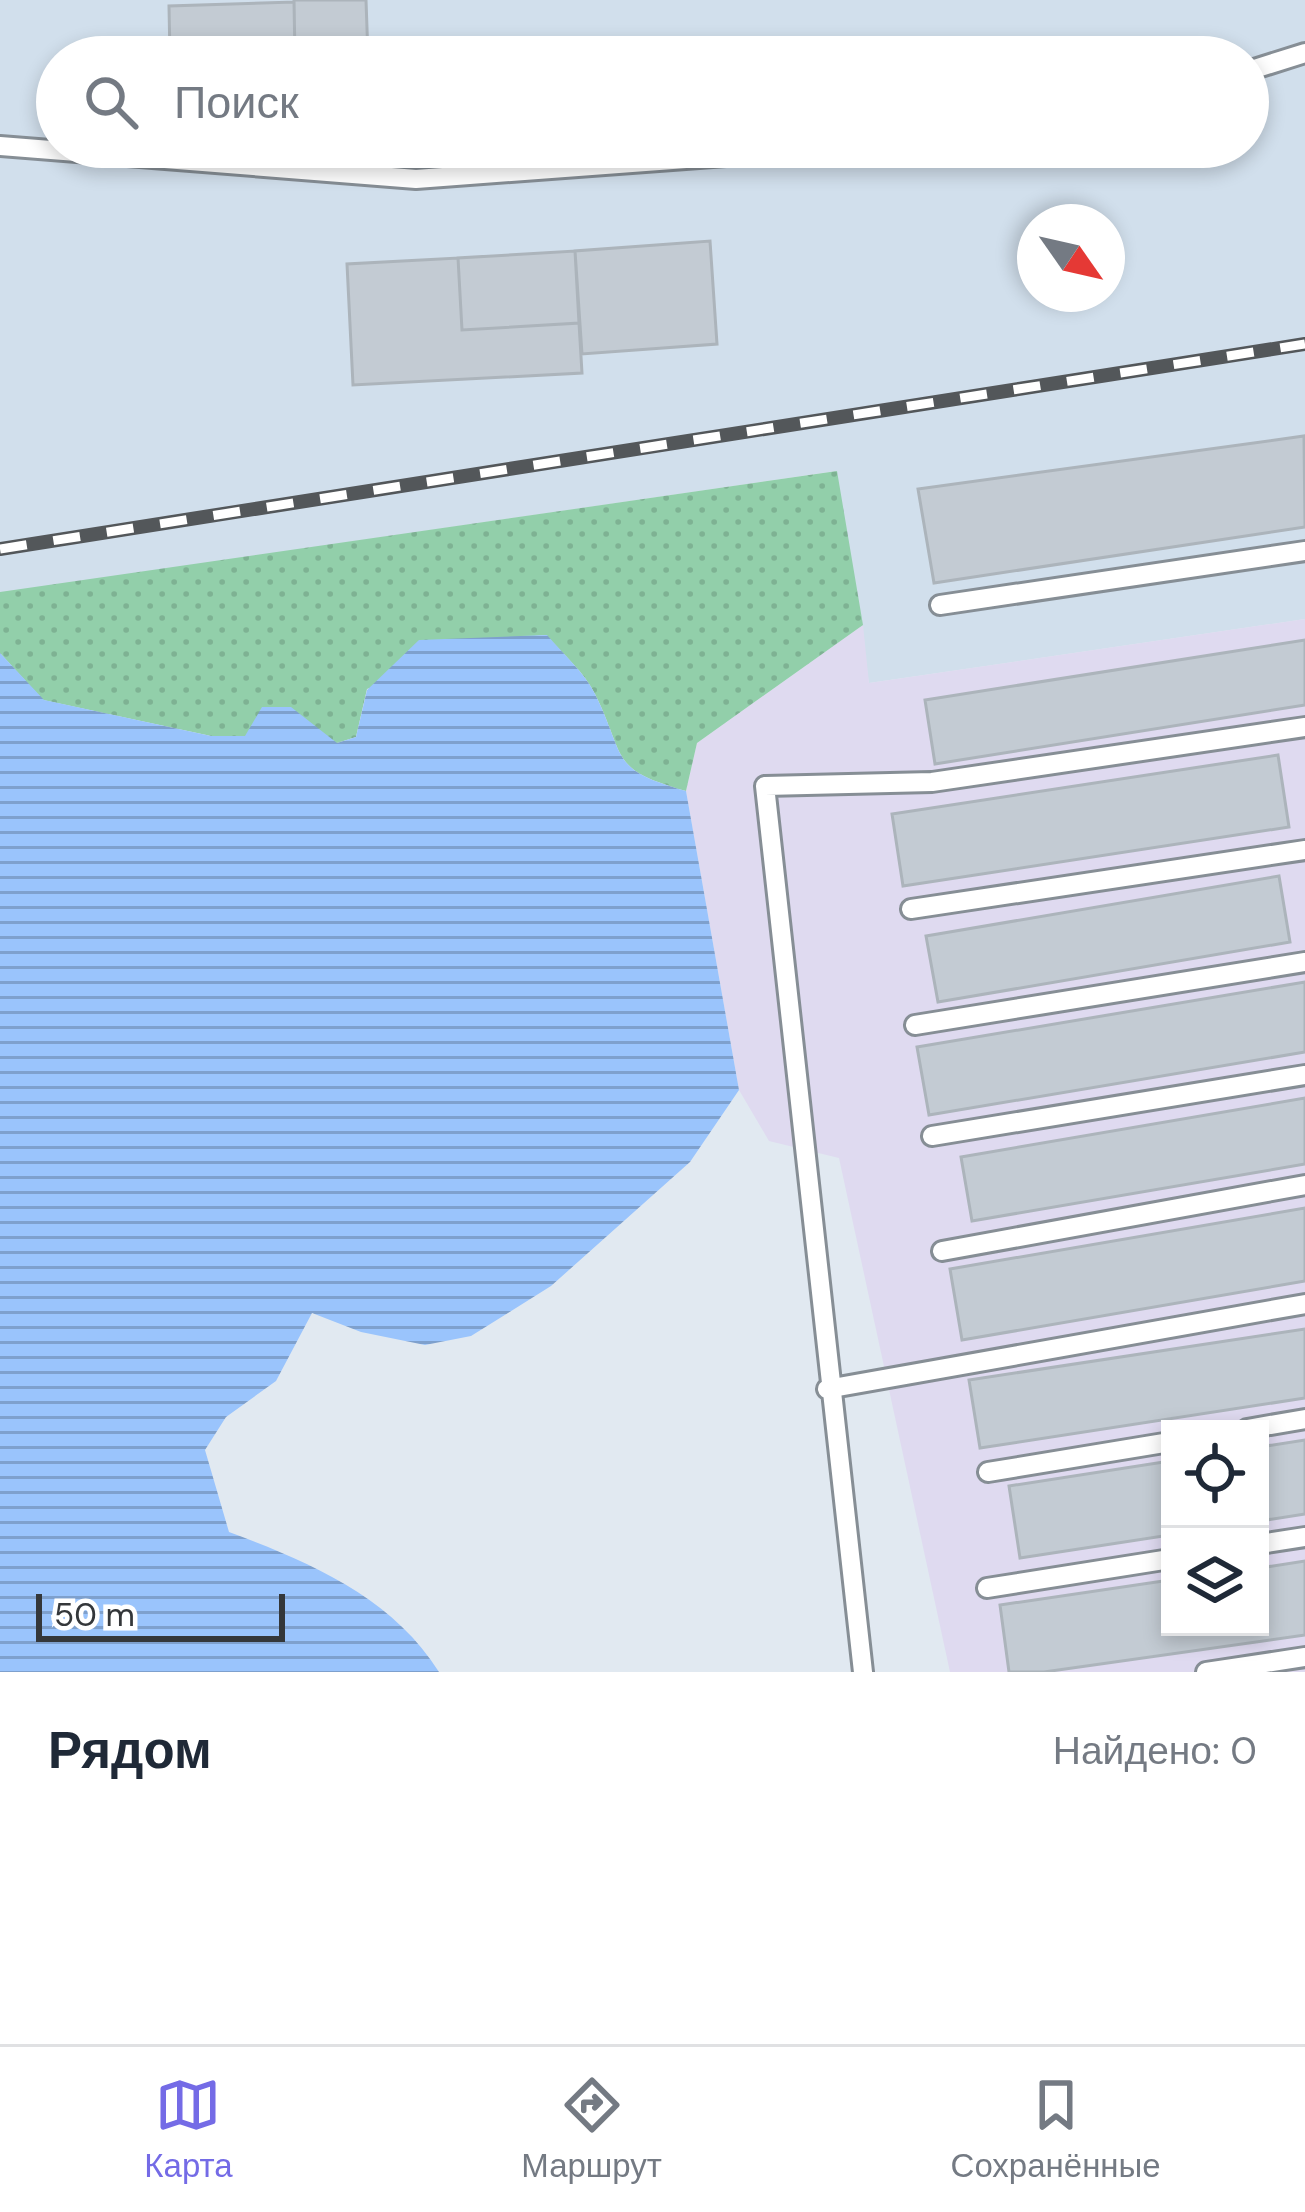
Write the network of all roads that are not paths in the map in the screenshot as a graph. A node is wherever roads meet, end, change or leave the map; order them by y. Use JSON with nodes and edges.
{"nodes":[{"id":1,"x":1305,"y":53,"type":"edge"},
{"id":2,"x":1269,"y":64,"type":"edge"},
{"id":3,"x":0,"y":146,"type":"edge"},
{"id":4,"x":36,"y":149,"type":"edge"},
{"id":5,"x":286,"y":168,"type":"edge"},
{"id":6,"x":555,"y":168,"type":"edge"},
{"id":7,"x":1305,"y":551,"type":"edge"},
{"id":8,"x":940,"y":605,"type":"dead end"},
{"id":9,"x":1305,"y":727,"type":"edge"},
{"id":10,"x":1305,"y":850,"type":"edge"},
{"id":11,"x":910,"y":909,"type":"dead end"},
{"id":12,"x":1305,"y":962,"type":"edge"},
{"id":13,"x":915,"y":1025,"type":"dead end"},
{"id":14,"x":1305,"y":1075,"type":"edge"},
{"id":15,"x":932,"y":1136,"type":"dead end"},
{"id":16,"x":1305,"y":1185,"type":"edge"},
{"id":17,"x":942,"y":1251,"type":"dead end"},
{"id":18,"x":1305,"y":1304,"type":"edge"},
{"id":19,"x":827,"y":1389,"type":"junction"},
{"id":20,"x":1305,"y":1419,"type":"edge"},
{"id":21,"x":1269,"y":1425,"type":"edge"},
{"id":22,"x":1161,"y":1443,"type":"edge"},
{"id":23,"x":988,"y":1472,"type":"dead end"},
{"id":24,"x":1305,"y":1537,"type":"edge"},
{"id":25,"x":1269,"y":1543,"type":"edge"},
{"id":26,"x":1161,"y":1559,"type":"edge"},
{"id":27,"x":987,"y":1588,"type":"dead end"},
{"id":28,"x":1305,"y":1657,"type":"edge"},
{"id":29,"x":863,"y":1672,"type":"edge"},
{"id":30,"x":1206,"y":1672,"type":"edge"}],
"edges":[{"from":1,"to":2,"type":"lane"},
{"from":3,"to":4,"type":"lane"},
{"from":5,"to":6,"type":"lane"},
{"from":7,"to":8,"type":"lane"},
{"from":9,"to":19,"type":"lane"},
{"from":10,"to":11,"type":"lane"},
{"from":12,"to":13,"type":"lane"},
{"from":14,"to":15,"type":"lane"},
{"from":16,"to":17,"type":"lane"},
{"from":18,"to":19,"type":"lane"},
{"from":19,"to":29,"type":"lane"},
{"from":20,"to":21,"type":"lane"},
{"from":22,"to":23,"type":"lane"},
{"from":24,"to":25,"type":"lane"},
{"from":26,"to":27,"type":"lane"},
{"from":28,"to":30,"type":"lane"}]}
